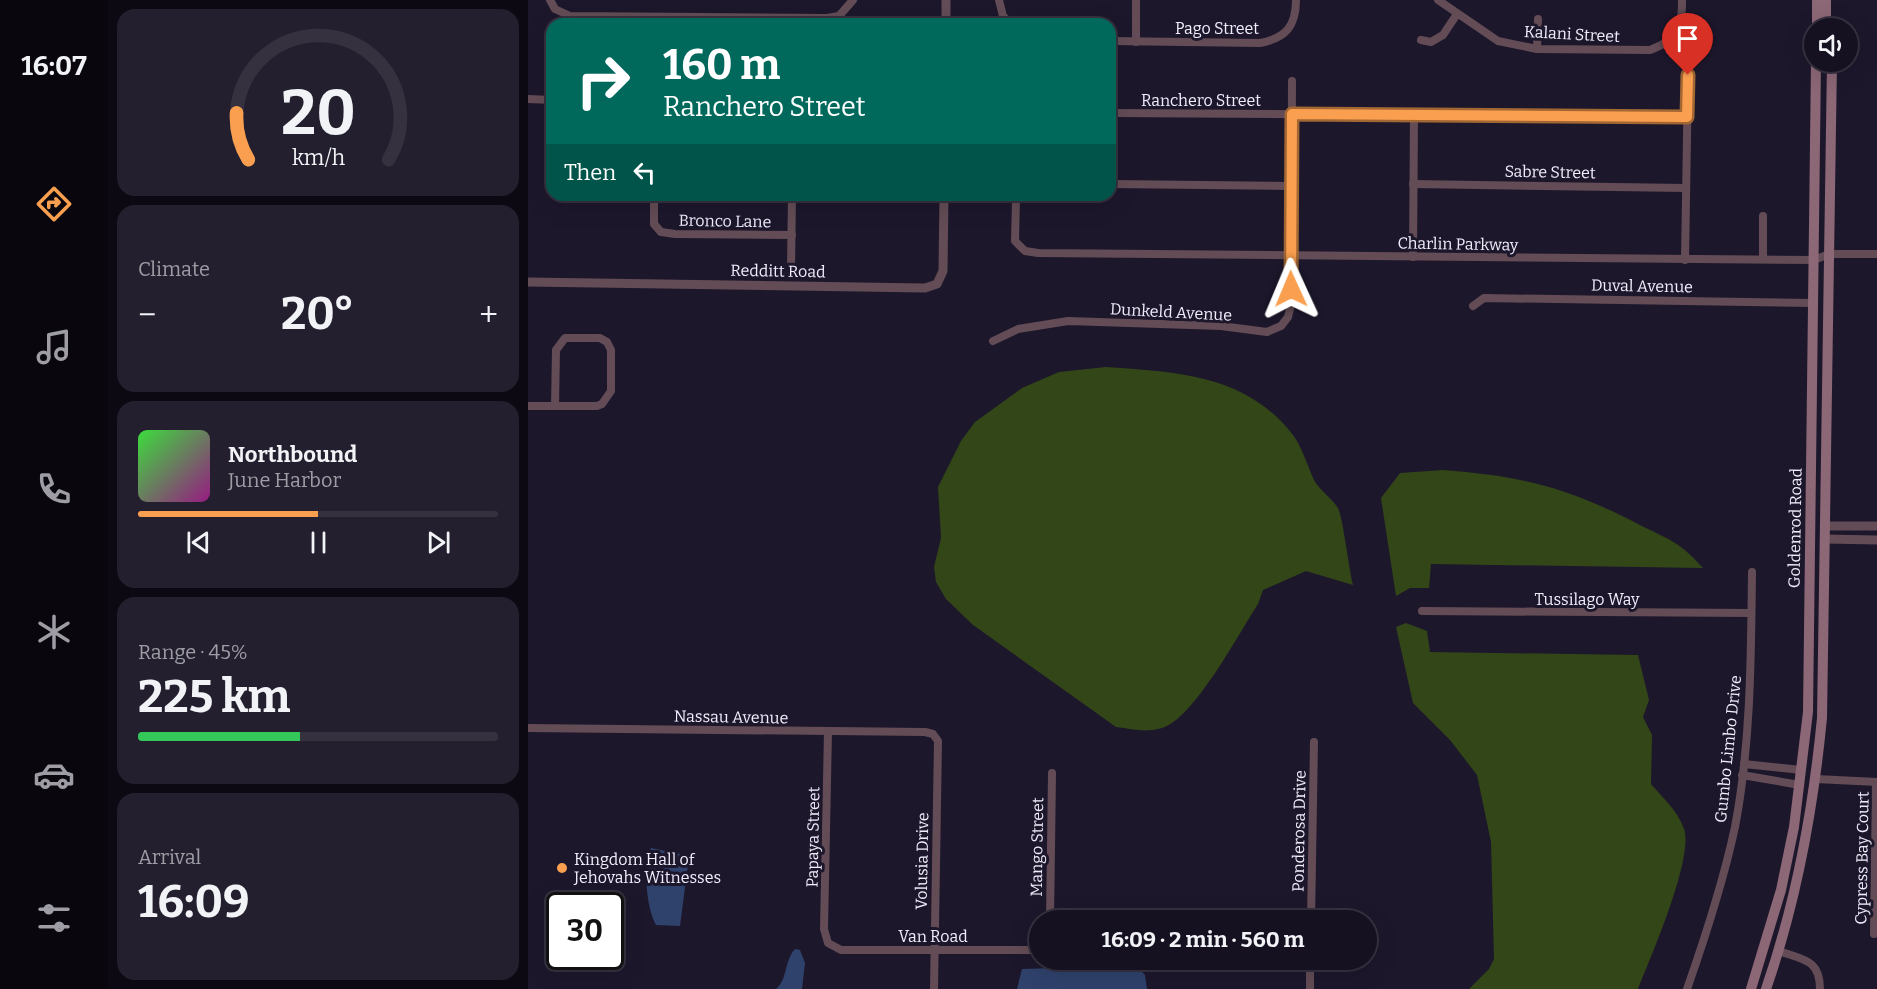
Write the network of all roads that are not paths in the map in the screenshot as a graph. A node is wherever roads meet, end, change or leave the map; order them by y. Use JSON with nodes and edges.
{"nodes":[{"id":1,"x":550,"y":0,"type":"edge"},
{"id":2,"x":853,"y":0,"type":"edge"},
{"id":3,"x":946,"y":0,"type":"edge"},
{"id":4,"x":999,"y":0,"type":"edge"},
{"id":5,"x":1136,"y":0,"type":"edge"},
{"id":6,"x":1296,"y":0,"type":"edge"},
{"id":7,"x":1438,"y":0,"type":"edge"},
{"id":8,"x":1682,"y":0,"type":"edge"},
{"id":9,"x":1817,"y":0,"type":"edge"},
{"id":10,"x":1826,"y":0,"type":"edge"},
{"id":11,"x":1832,"y":0,"type":"edge"},
{"id":12,"x":1457,"y":14,"type":"junction"},
{"id":13,"x":946,"y":18,"type":"edge"},
{"id":14,"x":1005,"y":18,"type":"edge"},
{"id":15,"x":1817,"y":18,"type":"edge"},
{"id":16,"x":1826,"y":18,"type":"edge"},
{"id":17,"x":1832,"y":18,"type":"edge"},
{"id":18,"x":1538,"y":19,"type":"dead end"},
{"id":19,"x":1421,"y":40,"type":"dead end"},
{"id":20,"x":1116,"y":41,"type":"edge"},
{"id":21,"x":1136,"y":42,"type":"junction"},
{"id":22,"x":1537,"y":49,"type":"junction"},
{"id":23,"x":1816,"y":72,"type":"edge"},
{"id":24,"x":1831,"y":72,"type":"edge"},
{"id":25,"x":1688,"y":75,"type":"dead end"},
{"id":26,"x":1293,"y":81,"type":"dead end"},
{"id":27,"x":528,"y":99,"type":"edge"},
{"id":28,"x":546,"y":100,"type":"edge"},
{"id":29,"x":1116,"y":113,"type":"edge"},
{"id":30,"x":1292,"y":114,"type":"junction"},
{"id":31,"x":1413,"y":115,"type":"junction"},
{"id":32,"x":1687,"y":117,"type":"junction"},
{"id":33,"x":1116,"y":184,"type":"edge"},
{"id":34,"x":1413,"y":184,"type":"junction"},
{"id":35,"x":1291,"y":186,"type":"junction"},
{"id":36,"x":1686,"y":188,"type":"junction"},
{"id":37,"x":654,"y":201,"type":"edge"},
{"id":38,"x":792,"y":201,"type":"edge"},
{"id":39,"x":944,"y":201,"type":"edge"},
{"id":40,"x":1016,"y":201,"type":"edge"},
{"id":41,"x":1763,"y":216,"type":"dead end"},
{"id":42,"x":792,"y":236,"type":"junction"},
{"id":43,"x":1829,"y":254,"type":"junction"},
{"id":44,"x":1877,"y":254,"type":"edge"},
{"id":45,"x":1290,"y":256,"type":"junction"},
{"id":46,"x":1413,"y":257,"type":"junction"},
{"id":47,"x":1763,"y":259,"type":"junction"},
{"id":48,"x":1685,"y":260,"type":"junction"},
{"id":49,"x":1814,"y":260,"type":"junction"},
{"id":50,"x":791,"y":268,"type":"dead end"},
{"id":51,"x":528,"y":282,"type":"edge"},
{"id":52,"x":1813,"y":303,"type":"junction"},
{"id":53,"x":1473,"y":306,"type":"dead end"},
{"id":54,"x":993,"y":341,"type":"dead end"},
{"id":55,"x":528,"y":406,"type":"edge"},
{"id":56,"x":555,"y":406,"type":"junction"},
{"id":57,"x":1810,"y":501,"type":"junction"},
{"id":58,"x":1825,"y":526,"type":"junction"},
{"id":59,"x":1877,"y":526,"type":"edge"},
{"id":60,"x":1810,"y":533,"type":"junction"},
{"id":61,"x":1825,"y":539,"type":"junction"},
{"id":62,"x":1877,"y":540,"type":"edge"},
{"id":63,"x":1752,"y":572,"type":"dead end"},
{"id":64,"x":1422,"y":611,"type":"dead end"},
{"id":65,"x":1752,"y":613,"type":"junction"},
{"id":66,"x":1824,"y":670,"type":"junction"},
{"id":67,"x":528,"y":728,"type":"edge"},
{"id":68,"x":828,"y":731,"type":"junction"},
{"id":69,"x":933,"y":734,"type":"joint"},
{"id":70,"x":1314,"y":742,"type":"dead end"},
{"id":71,"x":1744,"y":764,"type":"junction"},
{"id":72,"x":1768,"y":767,"type":"junction"},
{"id":73,"x":1801,"y":771,"type":"junction"},
{"id":74,"x":1052,"y":773,"type":"dead end"},
{"id":75,"x":1742,"y":775,"type":"junction"},
{"id":76,"x":1766,"y":779,"type":"junction"},
{"id":77,"x":1816,"y":779,"type":"junction"},
{"id":78,"x":1876,"y":782,"type":"edge"},
{"id":79,"x":1800,"y":785,"type":"junction"},
{"id":80,"x":1050,"y":910,"type":"edge"},
{"id":81,"x":1311,"y":910,"type":"edge"},
{"id":82,"x":1874,"y":934,"type":"dead end"},
{"id":83,"x":828,"y":943,"type":"joint"},
{"id":84,"x":935,"y":950,"type":"junction"},
{"id":85,"x":1029,"y":950,"type":"edge"},
{"id":86,"x":1779,"y":951,"type":"junction"},
{"id":87,"x":1310,"y":970,"type":"edge"},
{"id":88,"x":934,"y":989,"type":"edge"},
{"id":89,"x":1310,"y":989,"type":"edge"},
{"id":90,"x":1688,"y":989,"type":"edge"},
{"id":91,"x":1750,"y":989,"type":"edge"},
{"id":92,"x":1766,"y":989,"type":"edge"},
{"id":93,"x":1820,"y":989,"type":"edge"}],
"edges":[{"from":1,"to":2,"type":"street"},
{"from":3,"to":13,"type":"street"},
{"from":4,"to":14,"type":"street"},
{"from":5,"to":21,"type":"street"},
{"from":6,"to":21,"type":"street","name":"Pago Street"},
{"from":7,"to":12,"type":"street","name":"Kalani Street"},
{"from":8,"to":22,"type":"street","name":"Kalani Street"},
{"from":9,"to":15,"type":"main road"},
{"from":10,"to":16,"type":"main road"},
{"from":11,"to":17,"type":"main road"},
{"from":12,"to":19,"type":"street"},
{"from":12,"to":22,"type":"street","name":"Kalani Street"},
{"from":18,"to":22,"type":"street"},
{"from":20,"to":21,"type":"street","name":"Pago Street"},
{"from":23,"to":49,"type":"main road","name":"Goldenrod Road"},
{"from":24,"to":43,"type":"main road","name":"Goldenrod Road"},
{"from":25,"to":32,"type":"street"},
{"from":26,"to":30,"type":"street","name":"Dunkeld Avenue"},
{"from":27,"to":28,"type":"street"},
{"from":29,"to":30,"type":"street","name":"Ranchero Street"},
{"from":30,"to":31,"type":"street","name":"Ranchero Street"},
{"from":30,"to":35,"type":"street","name":"Dunkeld Avenue"},
{"from":31,"to":32,"type":"street","name":"Ranchero Street"},
{"from":31,"to":34,"type":"street"},
{"from":32,"to":36,"type":"street"},
{"from":33,"to":35,"type":"street"},
{"from":34,"to":36,"type":"street","name":"Sabre Street"},
{"from":34,"to":46,"type":"street"},
{"from":35,"to":45,"type":"street","name":"Dunkeld Avenue"},
{"from":36,"to":48,"type":"street"},
{"from":37,"to":42,"type":"street","name":"Bronco Lane"},
{"from":38,"to":42,"type":"street"},
{"from":39,"to":51,"type":"street","name":"Redditt Road"},
{"from":40,"to":45,"type":"street","name":"Charlin Parkway"},
{"from":41,"to":47,"type":"street"},
{"from":42,"to":50,"type":"street"},
{"from":43,"to":44,"type":"street","name":"Charlin Parkway"},
{"from":43,"to":49,"type":"street","name":"Charlin Parkway"},
{"from":43,"to":58,"type":"main road","name":"Goldenrod Road"},
{"from":45,"to":46,"type":"street","name":"Charlin Parkway"},
{"from":45,"to":54,"type":"street","name":"Dunkeld Avenue"},
{"from":46,"to":48,"type":"street","name":"Charlin Parkway"},
{"from":47,"to":48,"type":"street","name":"Charlin Parkway"},
{"from":47,"to":49,"type":"street","name":"Charlin Parkway"},
{"from":49,"to":52,"type":"main road","name":"Goldenrod Road"},
{"from":52,"to":53,"type":"street","name":"Duval Avenue"},
{"from":52,"to":57,"type":"main road","name":"Goldenrod Road"},
{"from":55,"to":56,"type":"street"},
{"from":56,"to":56,"type":"street"},
{"from":57,"to":60,"type":"main road","name":"Goldenrod Road"},
{"from":57,"to":61,"type":"main road"},
{"from":58,"to":59,"type":"street"},
{"from":58,"to":61,"type":"main road","name":"Goldenrod Road"},
{"from":60,"to":66,"type":"main road"},
{"from":60,"to":73,"type":"main road","name":"Goldenrod Road"},
{"from":61,"to":62,"type":"street"},
{"from":61,"to":66,"type":"main road","name":"Goldenrod Road"},
{"from":63,"to":65,"type":"street","name":"Gumbo Limbo Drive"},
{"from":64,"to":65,"type":"street","name":"Tussilago Way"},
{"from":65,"to":71,"type":"street","name":"Gumbo Limbo Drive"},
{"from":66,"to":77,"type":"main road","name":"Goldenrod Road"},
{"from":67,"to":68,"type":"street","name":"Nassau Avenue"},
{"from":68,"to":69,"type":"street","name":"Nassau Avenue"},
{"from":68,"to":83,"type":"street","name":"Papaya Street"},
{"from":69,"to":84,"type":"street","name":"Volusia Drive"},
{"from":70,"to":81,"type":"street","name":"Ponderosa Drive"},
{"from":71,"to":72,"type":"street"},
{"from":71,"to":75,"type":"street","name":"Gumbo Limbo Drive"},
{"from":72,"to":73,"type":"street"},
{"from":72,"to":76,"type":"street"},
{"from":73,"to":79,"type":"main road","name":"Goldenrod Road"},
{"from":74,"to":80,"type":"street","name":"Mango Street"},
{"from":75,"to":76,"type":"street"},
{"from":75,"to":90,"type":"street","name":"Gumbo Limbo Drive"},
{"from":76,"to":79,"type":"street"},
{"from":77,"to":78,"type":"street"},
{"from":77,"to":86,"type":"main road","name":"Goldenrod Road"},
{"from":78,"to":82,"type":"street","name":"Cypress Bay Court"},
{"from":79,"to":91,"type":"main road","name":"Goldenrod Road"},
{"from":83,"to":84,"type":"street","name":"Van Road"},
{"from":84,"to":85,"type":"street","name":"Van Road"},
{"from":84,"to":88,"type":"street","name":"Volusia Drive"},
{"from":86,"to":92,"type":"main road","name":"Goldenrod Road"},
{"from":86,"to":93,"type":"street"},
{"from":87,"to":89,"type":"street"}]}
